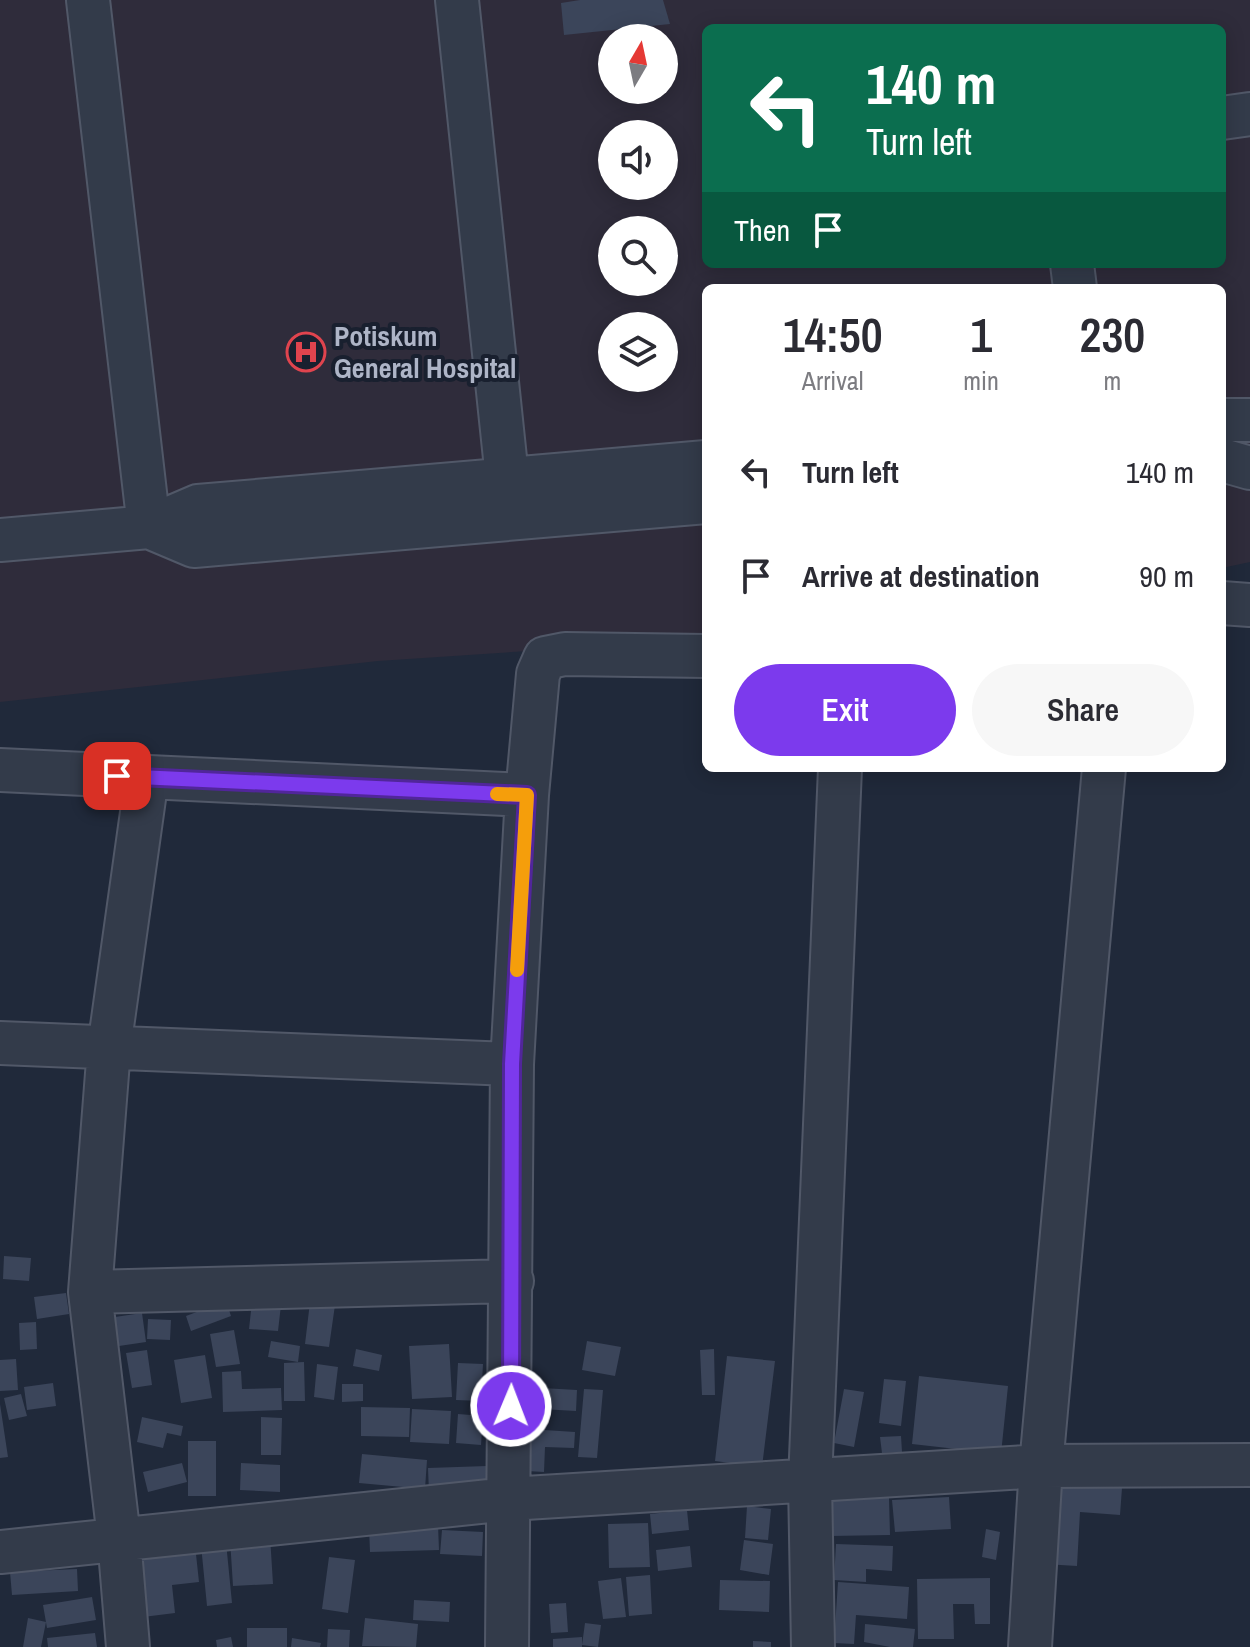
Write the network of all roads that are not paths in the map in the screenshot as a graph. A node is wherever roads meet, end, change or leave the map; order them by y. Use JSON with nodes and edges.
{"nodes":[{"id":1,"x":88,"y":0,"type":"edge"},
{"id":2,"x":457,"y":0,"type":"edge"},
{"id":3,"x":1250,"y":114,"type":"edge"},
{"id":4,"x":1226,"y":117,"type":"edge"},
{"id":5,"x":1226,"y":420,"type":"edge"},
{"id":6,"x":1250,"y":420,"type":"edge"},
{"id":7,"x":1226,"y":461,"type":"edge"},
{"id":8,"x":702,"y":463,"type":"edge"},
{"id":9,"x":1250,"y":468,"type":"edge"},
{"id":10,"x":509,"y":499,"type":"junction"},
{"id":11,"x":702,"y":502,"type":"edge"},
{"id":12,"x":149,"y":527,"type":"junction"},
{"id":13,"x":0,"y":540,"type":"edge"},
{"id":14,"x":1226,"y":603,"type":"edge"},
{"id":15,"x":1250,"y":605,"type":"edge"},
{"id":16,"x":702,"y":656,"type":"edge"},
{"id":17,"x":0,"y":770,"type":"edge"},
{"id":18,"x":840,"y":772,"type":"edge"},
{"id":19,"x":1104,"y":772,"type":"edge"},
{"id":20,"x":147,"y":777,"type":"junction"},
{"id":21,"x":527,"y":795,"type":"junction"},
{"id":22,"x":0,"y":1043,"type":"edge"},
{"id":23,"x":109,"y":1048,"type":"junction"},
{"id":24,"x":512,"y":1064,"type":"junction"},
{"id":25,"x":512,"y":1281,"type":"junction"},
{"id":26,"x":90,"y":1292,"type":"junction"},
{"id":27,"x":1250,"y":1465,"type":"edge"},
{"id":28,"x":1041,"y":1466,"type":"junction"},
{"id":29,"x":810,"y":1481,"type":"junction"},
{"id":30,"x":509,"y":1499,"type":"junction"},
{"id":31,"x":119,"y":1538,"type":"junction"},
{"id":32,"x":0,"y":1552,"type":"edge"},
{"id":33,"x":128,"y":1647,"type":"edge"},
{"id":34,"x":507,"y":1647,"type":"edge"},
{"id":35,"x":813,"y":1647,"type":"edge"},
{"id":36,"x":1030,"y":1647,"type":"edge"}],
"edges":[{"from":1,"to":12,"type":"street"},
{"from":2,"to":10,"type":"street"},
{"from":3,"to":4,"type":"street"},
{"from":5,"to":6,"type":"street"},
{"from":7,"to":9,"type":"street"},
{"from":8,"to":10,"type":"street"},
{"from":10,"to":11,"type":"street"},
{"from":10,"to":12,"type":"street"},
{"from":12,"to":13,"type":"street"},
{"from":14,"to":15,"type":"street"},
{"from":16,"to":21,"type":"street"},
{"from":17,"to":20,"type":"street"},
{"from":18,"to":29,"type":"street"},
{"from":19,"to":28,"type":"street"},
{"from":20,"to":21,"type":"street"},
{"from":20,"to":23,"type":"street"},
{"from":21,"to":24,"type":"street"},
{"from":22,"to":23,"type":"street"},
{"from":23,"to":24,"type":"street"},
{"from":23,"to":26,"type":"street"},
{"from":24,"to":25,"type":"street"},
{"from":25,"to":26,"type":"street"},
{"from":25,"to":30,"type":"street"},
{"from":26,"to":31,"type":"street"},
{"from":27,"to":28,"type":"street"},
{"from":28,"to":29,"type":"street"},
{"from":28,"to":36,"type":"street"},
{"from":29,"to":30,"type":"street"},
{"from":29,"to":35,"type":"street"},
{"from":30,"to":31,"type":"street"},
{"from":30,"to":34,"type":"street"},
{"from":31,"to":32,"type":"street"},
{"from":31,"to":33,"type":"street"}]}
